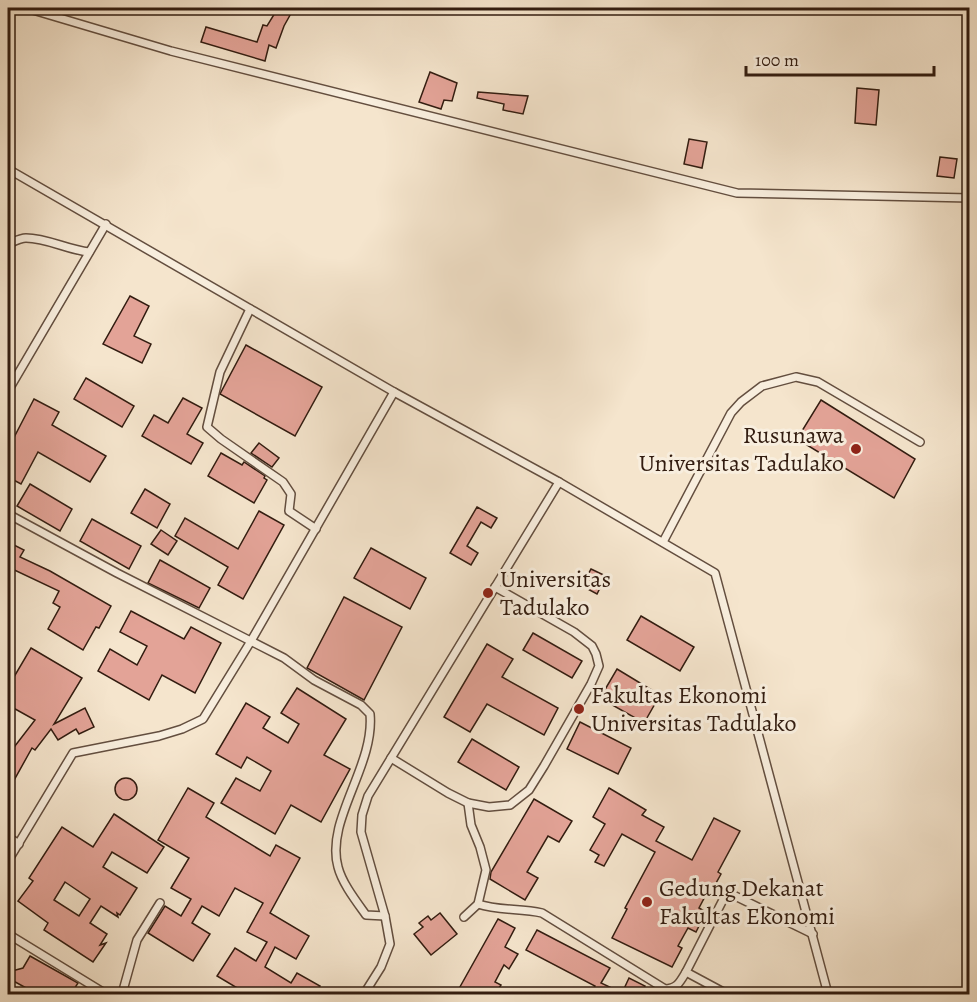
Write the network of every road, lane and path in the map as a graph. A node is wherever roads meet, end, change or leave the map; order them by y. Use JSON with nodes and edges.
{"nodes":[{"id":1,"x":26,"y":8,"type":"edge"},
{"id":2,"x":8,"y":169,"type":"edge"},
{"id":3,"x":969,"y":198,"type":"edge"},
{"id":4,"x":106,"y":224,"type":"junction"},
{"id":5,"x":8,"y":244,"type":"edge"},
{"id":6,"x":89,"y":252,"type":"junction"},
{"id":7,"x":250,"y":309,"type":"junction"},
{"id":8,"x":8,"y":391,"type":"edge"},
{"id":9,"x":393,"y":392,"type":"junction"},
{"id":10,"x":920,"y":442,"type":"dead end"},
{"id":11,"x":559,"y":483,"type":"junction"},
{"id":12,"x":8,"y":514,"type":"edge"},
{"id":13,"x":316,"y":529,"type":"junction"},
{"id":14,"x":663,"y":542,"type":"junction"},
{"id":15,"x":495,"y":587,"type":"junction"},
{"id":16,"x":251,"y":641,"type":"junction"},
{"id":17,"x":391,"y":758,"type":"junction"},
{"id":18,"x":468,"y":803,"type":"junction"},
{"id":19,"x":8,"y":837,"type":"edge"},
{"id":20,"x":20,"y":844,"type":"junction"},
{"id":21,"x":8,"y":861,"type":"edge"},
{"id":22,"x":160,"y":903,"type":"dead end"},
{"id":23,"x":478,"y":904,"type":"junction"},
{"id":24,"x":386,"y":916,"type":"junction"},
{"id":25,"x":464,"y":917,"type":"dead end"},
{"id":26,"x":8,"y":934,"type":"edge"},
{"id":27,"x":813,"y":934,"type":"junction"},
{"id":28,"x":686,"y":972,"type":"junction"},
{"id":29,"x":676,"y":987,"type":"junction"},
{"id":30,"x":106,"y":994,"type":"edge"},
{"id":31,"x":122,"y":994,"type":"edge"},
{"id":32,"x":364,"y":994,"type":"edge"},
{"id":33,"x":681,"y":994,"type":"edge"},
{"id":34,"x":727,"y":994,"type":"edge"},
{"id":35,"x":828,"y":994,"type":"edge"}],
"edges":[{"from":1,"to":3,"type":"lane"},
{"from":2,"to":4,"type":"lane"},
{"from":4,"to":6,"type":"lane"},
{"from":4,"to":7,"type":"lane"},
{"from":5,"to":6,"type":"lane"},
{"from":6,"to":8,"type":"lane"},
{"from":7,"to":9,"type":"lane"},
{"from":7,"to":13,"type":"lane"},
{"from":9,"to":11,"type":"lane"},
{"from":9,"to":13,"type":"lane"},
{"from":10,"to":14,"type":"lane"},
{"from":11,"to":14,"type":"lane"},
{"from":11,"to":15,"type":"lane"},
{"from":12,"to":16,"type":"lane"},
{"from":13,"to":16,"type":"lane"},
{"from":14,"to":27,"type":"lane"},
{"from":15,"to":17,"type":"lane"},
{"from":15,"to":18,"type":"lane"},
{"from":16,"to":20,"type":"lane"},
{"from":16,"to":24,"type":"lane"},
{"from":17,"to":18,"type":"lane"},
{"from":17,"to":24,"type":"lane"},
{"from":18,"to":23,"type":"lane"},
{"from":19,"to":20,"type":"lane"},
{"from":20,"to":21,"type":"lane"},
{"from":22,"to":31,"type":"lane"},
{"from":23,"to":25,"type":"lane"},
{"from":23,"to":29,"type":"lane"},
{"from":24,"to":32,"type":"lane"},
{"from":26,"to":30,"type":"lane"},
{"from":27,"to":28,"type":"lane"},
{"from":27,"to":35,"type":"lane"},
{"from":28,"to":29,"type":"lane"},
{"from":28,"to":34,"type":"lane"},
{"from":29,"to":33,"type":"lane"}]}
